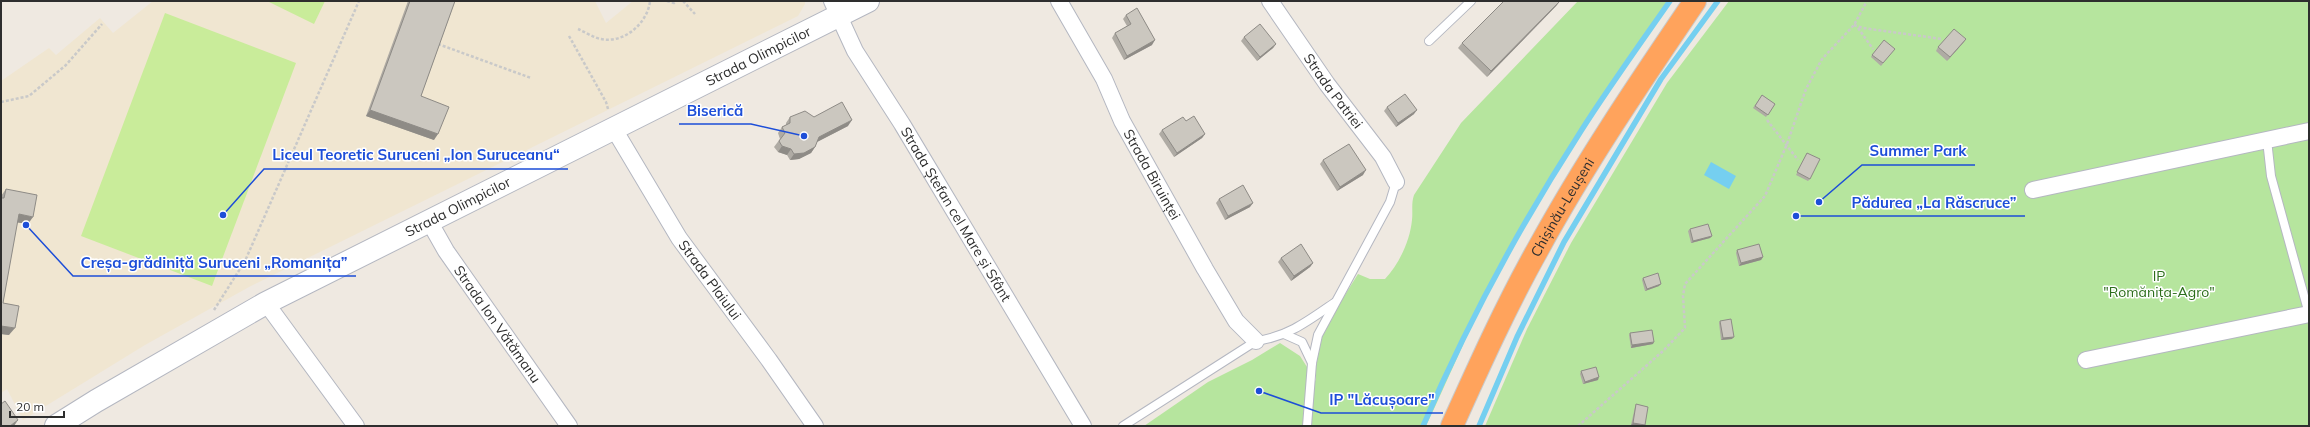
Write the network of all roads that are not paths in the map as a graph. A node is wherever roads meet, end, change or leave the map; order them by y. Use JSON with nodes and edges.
{"nodes":[{"id":1,"x":868,"y":1,"type":"edge"},
{"id":2,"x":1059,"y":1,"type":"edge"},
{"id":3,"x":1270,"y":1,"type":"edge"},
{"id":4,"x":1471,"y":1,"type":"edge"},
{"id":5,"x":1695,"y":1,"type":"edge"},
{"id":6,"x":835,"y":8,"type":"edge"},
{"id":7,"x":1429,"y":41,"type":"dead end"},
{"id":8,"x":614,"y":129,"type":"junction"},
{"id":9,"x":2309,"y":131,"type":"edge"},
{"id":10,"x":2267,"y":140,"type":"junction"},
{"id":11,"x":1396,"y":182,"type":"joint"},
{"id":12,"x":2034,"y":190,"type":"dead end"},
{"id":13,"x":429,"y":221,"type":"junction"},
{"id":14,"x":1335,"y":303,"type":"junction"},
{"id":15,"x":266,"y":304,"type":"junction"},
{"id":16,"x":2309,"y":314,"type":"edge"},
{"id":17,"x":1284,"y":334,"type":"junction"},
{"id":18,"x":1256,"y":341,"type":"junction"},
{"id":19,"x":2086,"y":360,"type":"dead end"},
{"id":20,"x":1312,"y":363,"type":"junction"},
{"id":21,"x":56,"y":426,"type":"edge"},
{"id":22,"x":356,"y":426,"type":"edge"},
{"id":23,"x":569,"y":426,"type":"edge"},
{"id":24,"x":815,"y":426,"type":"edge"},
{"id":25,"x":1083,"y":426,"type":"edge"},
{"id":26,"x":1123,"y":426,"type":"edge"},
{"id":27,"x":1307,"y":426,"type":"edge"},
{"id":28,"x":1452,"y":426,"type":"edge"}],
"edges":[{"from":1,"to":6,"type":"main road","name":"Strada Olimpicilor"},
{"from":2,"to":18,"type":"street","name":"Strada Biruinței"},
{"from":3,"to":11,"type":"street","name":"Strada Patriei"},
{"from":4,"to":7,"type":"lane"},
{"from":5,"to":28,"type":"highway","name":"Chișinău-Leușeni"},
{"from":6,"to":8,"type":"main road","name":"Strada Olimpicilor"},
{"from":6,"to":25,"type":"street","name":"Strada Ștefan cel Mare și Sfânt"},
{"from":8,"to":13,"type":"main road","name":"Strada Olimpicilor"},
{"from":8,"to":24,"type":"street","name":"Strada Plaiului"},
{"from":9,"to":10,"type":"street"},
{"from":10,"to":12,"type":"street"},
{"from":10,"to":16,"type":"lane"},
{"from":11,"to":14,"type":"lane"},
{"from":13,"to":15,"type":"main road","name":"Strada Olimpicilor"},
{"from":13,"to":23,"type":"street","name":"Strada Ion Vătămanu"},
{"from":14,"to":17,"type":"lane"},
{"from":14,"to":20,"type":"lane"},
{"from":15,"to":21,"type":"main road","name":"Strada Olimpicilor"},
{"from":15,"to":22,"type":"street"},
{"from":16,"to":19,"type":"street"},
{"from":17,"to":18,"type":"lane"},
{"from":17,"to":20,"type":"lane"},
{"from":18,"to":26,"type":"lane"},
{"from":20,"to":27,"type":"lane"}]}
